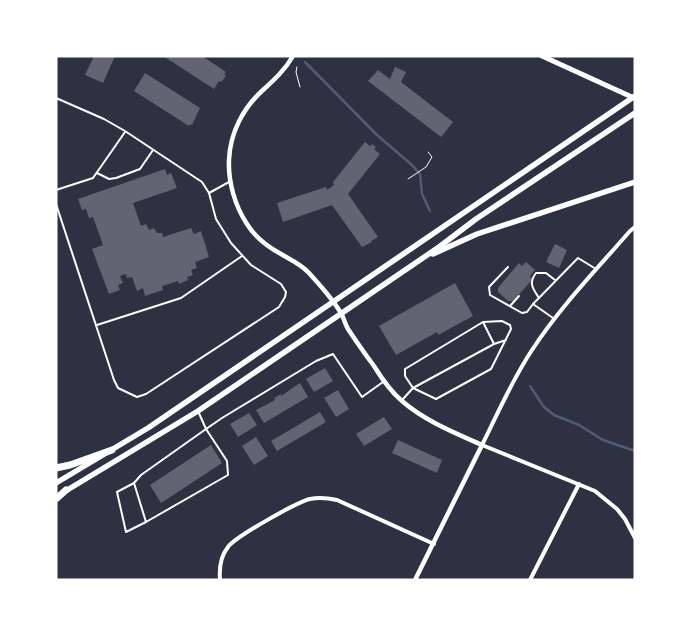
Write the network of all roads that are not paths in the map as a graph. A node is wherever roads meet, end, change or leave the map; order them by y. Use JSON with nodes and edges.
{"nodes":[{"id":1,"x":292,"y":56,"type":"edge"},
{"id":2,"x":542,"y":56,"type":"edge"},
{"id":3,"x":635,"y":97,"type":"edge"},
{"id":4,"x":56,"y":98,"type":"edge"},
{"id":5,"x":633,"y":115,"type":"edge"},
{"id":6,"x":125,"y":131,"type":"junction"},
{"id":7,"x":153,"y":150,"type":"junction"},
{"id":8,"x":97,"y":173,"type":"junction"},
{"id":9,"x":230,"y":182,"type":"junction"},
{"id":10,"x":635,"y":182,"type":"edge"},
{"id":11,"x":56,"y":190,"type":"edge"},
{"id":12,"x":209,"y":193,"type":"junction"},
{"id":13,"x":56,"y":204,"type":"edge"},
{"id":14,"x":635,"y":227,"type":"edge"},
{"id":15,"x":242,"y":256,"type":"junction"},
{"id":16,"x":419,"y":260,"type":"junction"},
{"id":17,"x":508,"y":267,"type":"dead end"},
{"id":18,"x":597,"y":269,"type":"junction"},
{"id":19,"x":556,"y":281,"type":"junction"},
{"id":20,"x":519,"y":296,"type":"dead end"},
{"id":21,"x":539,"y":298,"type":"junction"},
{"id":22,"x":333,"y":302,"type":"junction"},
{"id":23,"x":533,"y":304,"type":"junction"},
{"id":24,"x":510,"y":306,"type":"junction"},
{"id":25,"x":341,"y":314,"type":"junction"},
{"id":26,"x":554,"y":320,"type":"junction"},
{"id":27,"x":483,"y":322,"type":"junction"},
{"id":28,"x":97,"y":325,"type":"junction"},
{"id":29,"x":506,"y":340,"type":"junction"},
{"id":30,"x":494,"y":344,"type":"junction"},
{"id":31,"x":384,"y":381,"type":"junction"},
{"id":32,"x":413,"y":388,"type":"junction"},
{"id":33,"x":401,"y":401,"type":"junction"},
{"id":34,"x":198,"y":411,"type":"junction"},
{"id":35,"x":206,"y":429,"type":"junction"},
{"id":36,"x":482,"y":445,"type":"junction"},
{"id":37,"x":112,"y":450,"type":"junction"},
{"id":38,"x":56,"y":468,"type":"edge"},
{"id":39,"x":56,"y":483,"type":"edge"},
{"id":40,"x":134,"y":483,"type":"junction"},
{"id":41,"x":579,"y":484,"type":"junction"},
{"id":42,"x":66,"y":490,"type":"joint"},
{"id":43,"x":56,"y":498,"type":"edge"},
{"id":44,"x":146,"y":522,"type":"junction"},
{"id":45,"x":635,"y":538,"type":"edge"},
{"id":46,"x":434,"y":544,"type":"junction"},
{"id":47,"x":220,"y":580,"type":"edge"},
{"id":48,"x":415,"y":580,"type":"edge"},
{"id":49,"x":530,"y":580,"type":"edge"}],
"edges":[{"from":1,"to":9,"type":"street"},
{"from":2,"to":3,"type":"main road"},
{"from":3,"to":22,"type":"main road"},
{"from":4,"to":6,"type":"lane"},
{"from":5,"to":16,"type":"main road"},
{"from":6,"to":7,"type":"lane"},
{"from":6,"to":8,"type":"lane"},
{"from":7,"to":8,"type":"lane"},
{"from":7,"to":12,"type":"lane"},
{"from":8,"to":11,"type":"lane"},
{"from":9,"to":12,"type":"lane"},
{"from":9,"to":22,"type":"street"},
{"from":10,"to":16,"type":"main road"},
{"from":12,"to":15,"type":"lane"},
{"from":13,"to":28,"type":"lane"},
{"from":14,"to":18,"type":"street"},
{"from":15,"to":28,"type":"lane"},
{"from":15,"to":28,"type":"lane"},
{"from":16,"to":25,"type":"main road"},
{"from":17,"to":24,"type":"lane"},
{"from":18,"to":19,"type":"lane"},
{"from":18,"to":26,"type":"street"},
{"from":19,"to":21,"type":"lane"},
{"from":19,"to":21,"type":"lane"},
{"from":20,"to":24,"type":"lane"},
{"from":21,"to":23,"type":"lane"},
{"from":22,"to":25,"type":"street"},
{"from":22,"to":37,"type":"main road"},
{"from":23,"to":24,"type":"lane"},
{"from":23,"to":26,"type":"lane"},
{"from":25,"to":31,"type":"street"},
{"from":25,"to":34,"type":"main road"},
{"from":26,"to":36,"type":"street"},
{"from":27,"to":29,"type":"lane"},
{"from":27,"to":30,"type":"lane"},
{"from":27,"to":32,"type":"lane"},
{"from":29,"to":30,"type":"lane"},
{"from":29,"to":32,"type":"lane"},
{"from":30,"to":32,"type":"lane"},
{"from":31,"to":33,"type":"street"},
{"from":31,"to":35,"type":"lane"},
{"from":32,"to":33,"type":"lane"},
{"from":33,"to":36,"type":"street"},
{"from":34,"to":35,"type":"lane"},
{"from":34,"to":42,"type":"main road"},
{"from":35,"to":40,"type":"lane"},
{"from":35,"to":44,"type":"lane"},
{"from":36,"to":41,"type":"street"},
{"from":36,"to":46,"type":"street"},
{"from":37,"to":38,"type":"highway"},
{"from":37,"to":39,"type":"main road"},
{"from":40,"to":44,"type":"lane"},
{"from":40,"to":44,"type":"lane"},
{"from":41,"to":45,"type":"street"},
{"from":41,"to":49,"type":"street"},
{"from":42,"to":43,"type":"highway"},
{"from":46,"to":47,"type":"street"},
{"from":46,"to":48,"type":"street"}]}
